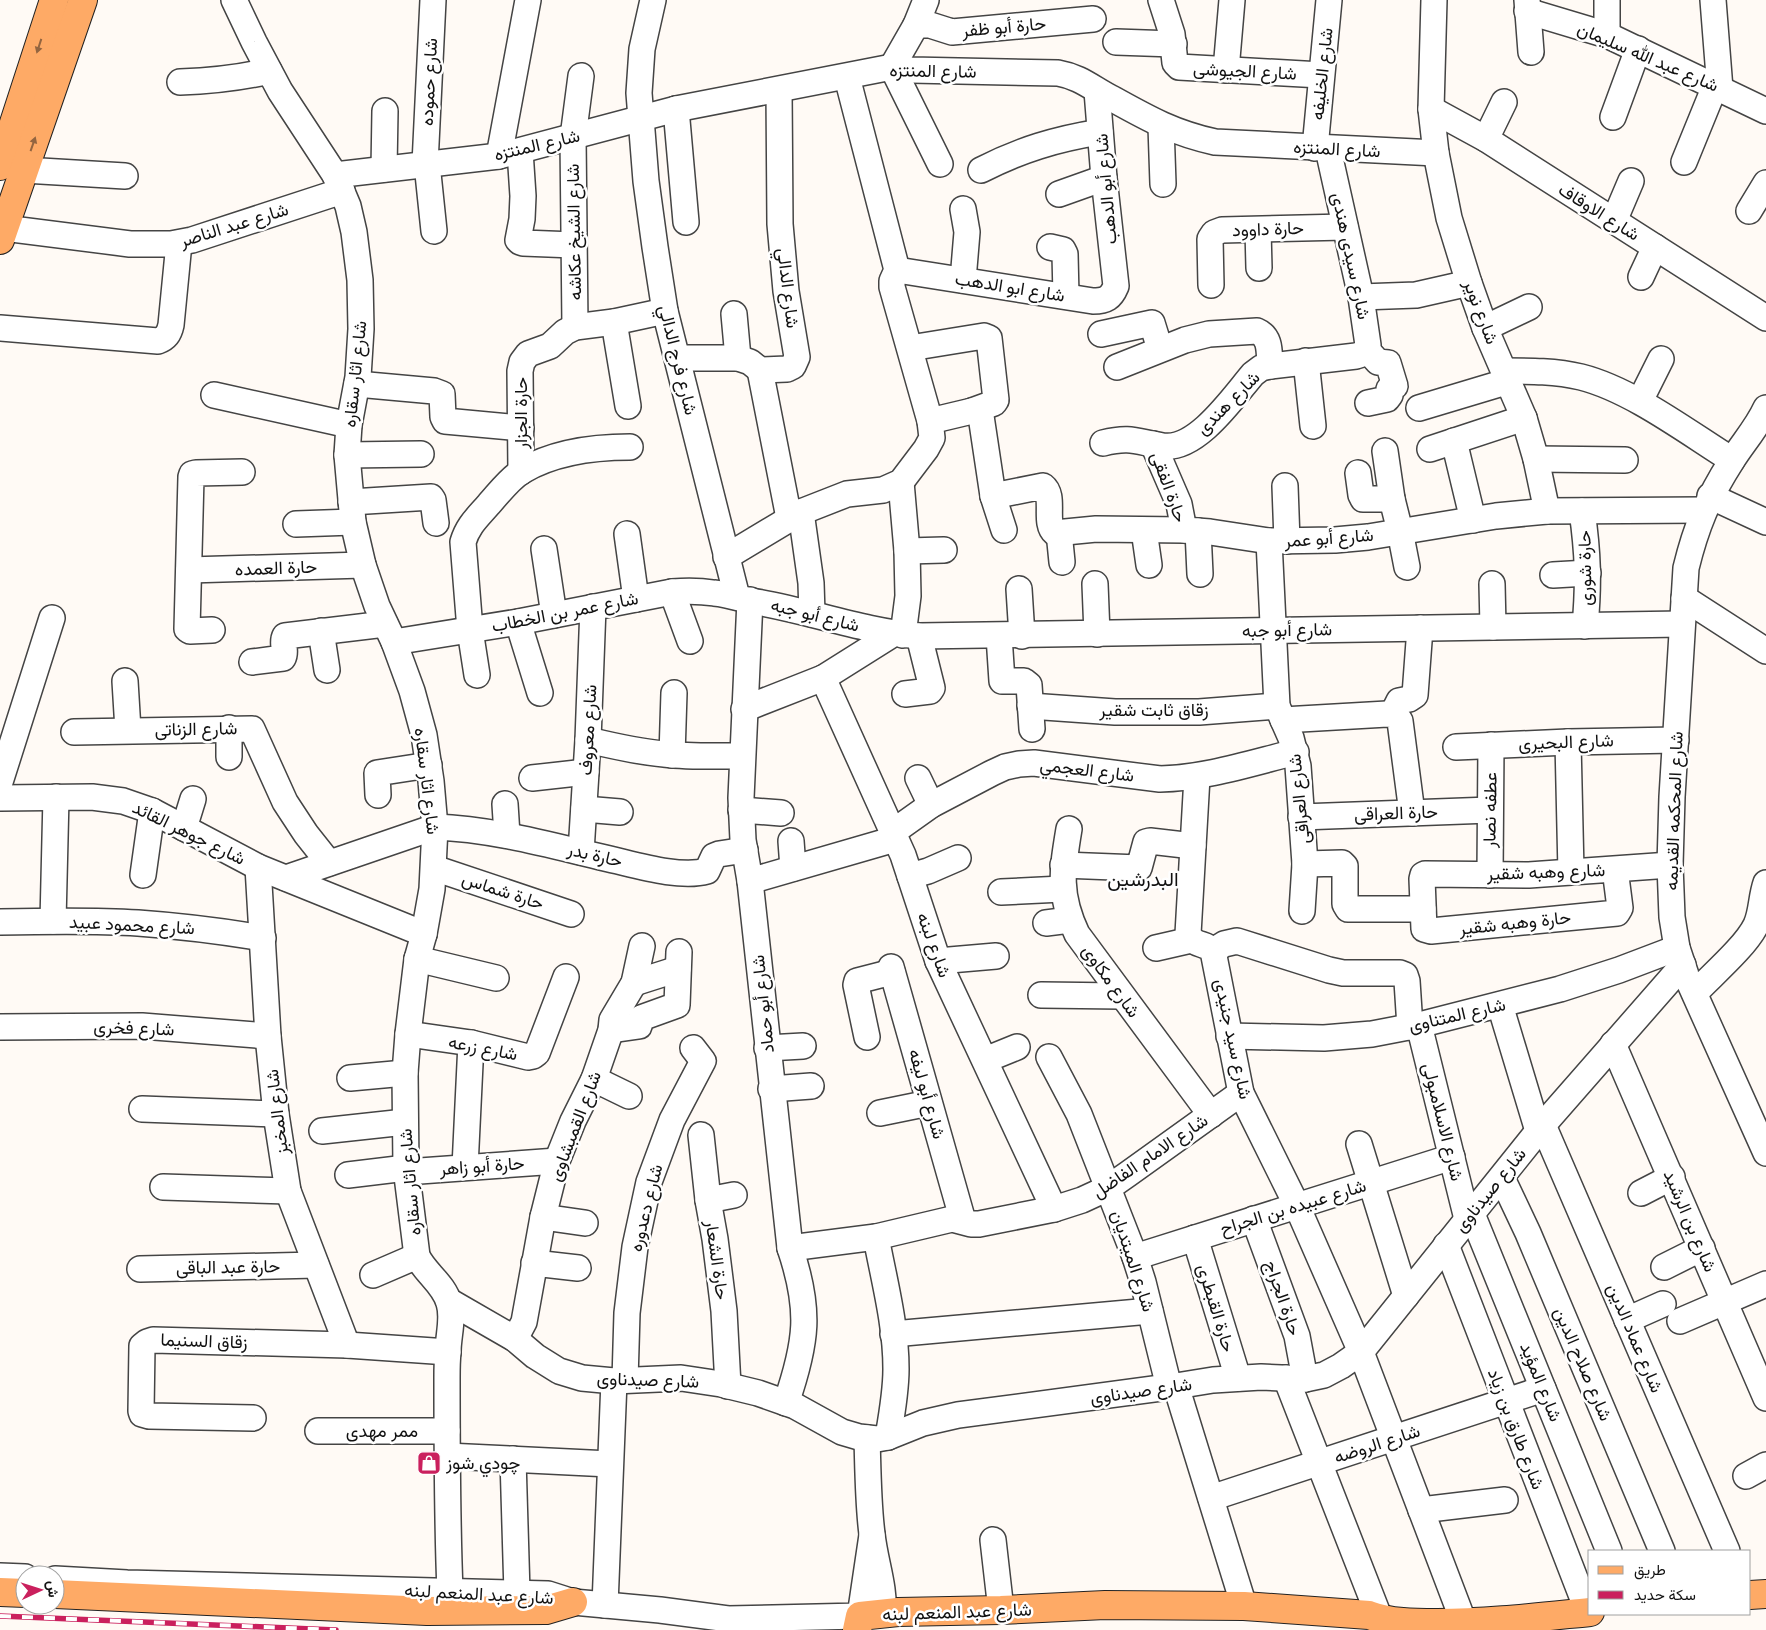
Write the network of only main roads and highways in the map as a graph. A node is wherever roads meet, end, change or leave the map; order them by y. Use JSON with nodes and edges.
{"nodes":[{"id":1,"x":54,"y":0,"type":"edge"},
{"id":2,"x":83,"y":0,"type":"edge"},
{"id":3,"x":12,"y":168,"type":"edge"},
{"id":4,"x":2,"y":234,"type":"edge"},
{"id":5,"x":0,"y":1592,"type":"edge"},
{"id":6,"x":15,"y":1593,"type":"edge"},
{"id":7,"x":65,"y":1594,"type":"edge"},
{"id":8,"x":1766,"y":1594,"type":"edge"},
{"id":9,"x":1751,"y":1595,"type":"edge"},
{"id":10,"x":573,"y":1602,"type":"road end"},
{"id":11,"x":1588,"y":1612,"type":"edge"},
{"id":12,"x":869,"y":1623,"type":"edge"}],
"edges":[{"from":1,"to":3,"type":"main road","one_way":true},
{"from":3,"to":2,"type":"main road","one_way":true},
{"from":3,"to":4,"type":"main road"},
{"from":5,"to":6,"type":"main road"},
{"from":7,"to":10,"type":"main road"},
{"from":8,"to":9,"type":"main road"},
{"from":11,"to":12,"type":"main road","name":"شارع عبد المنعم لبنه"}]}
